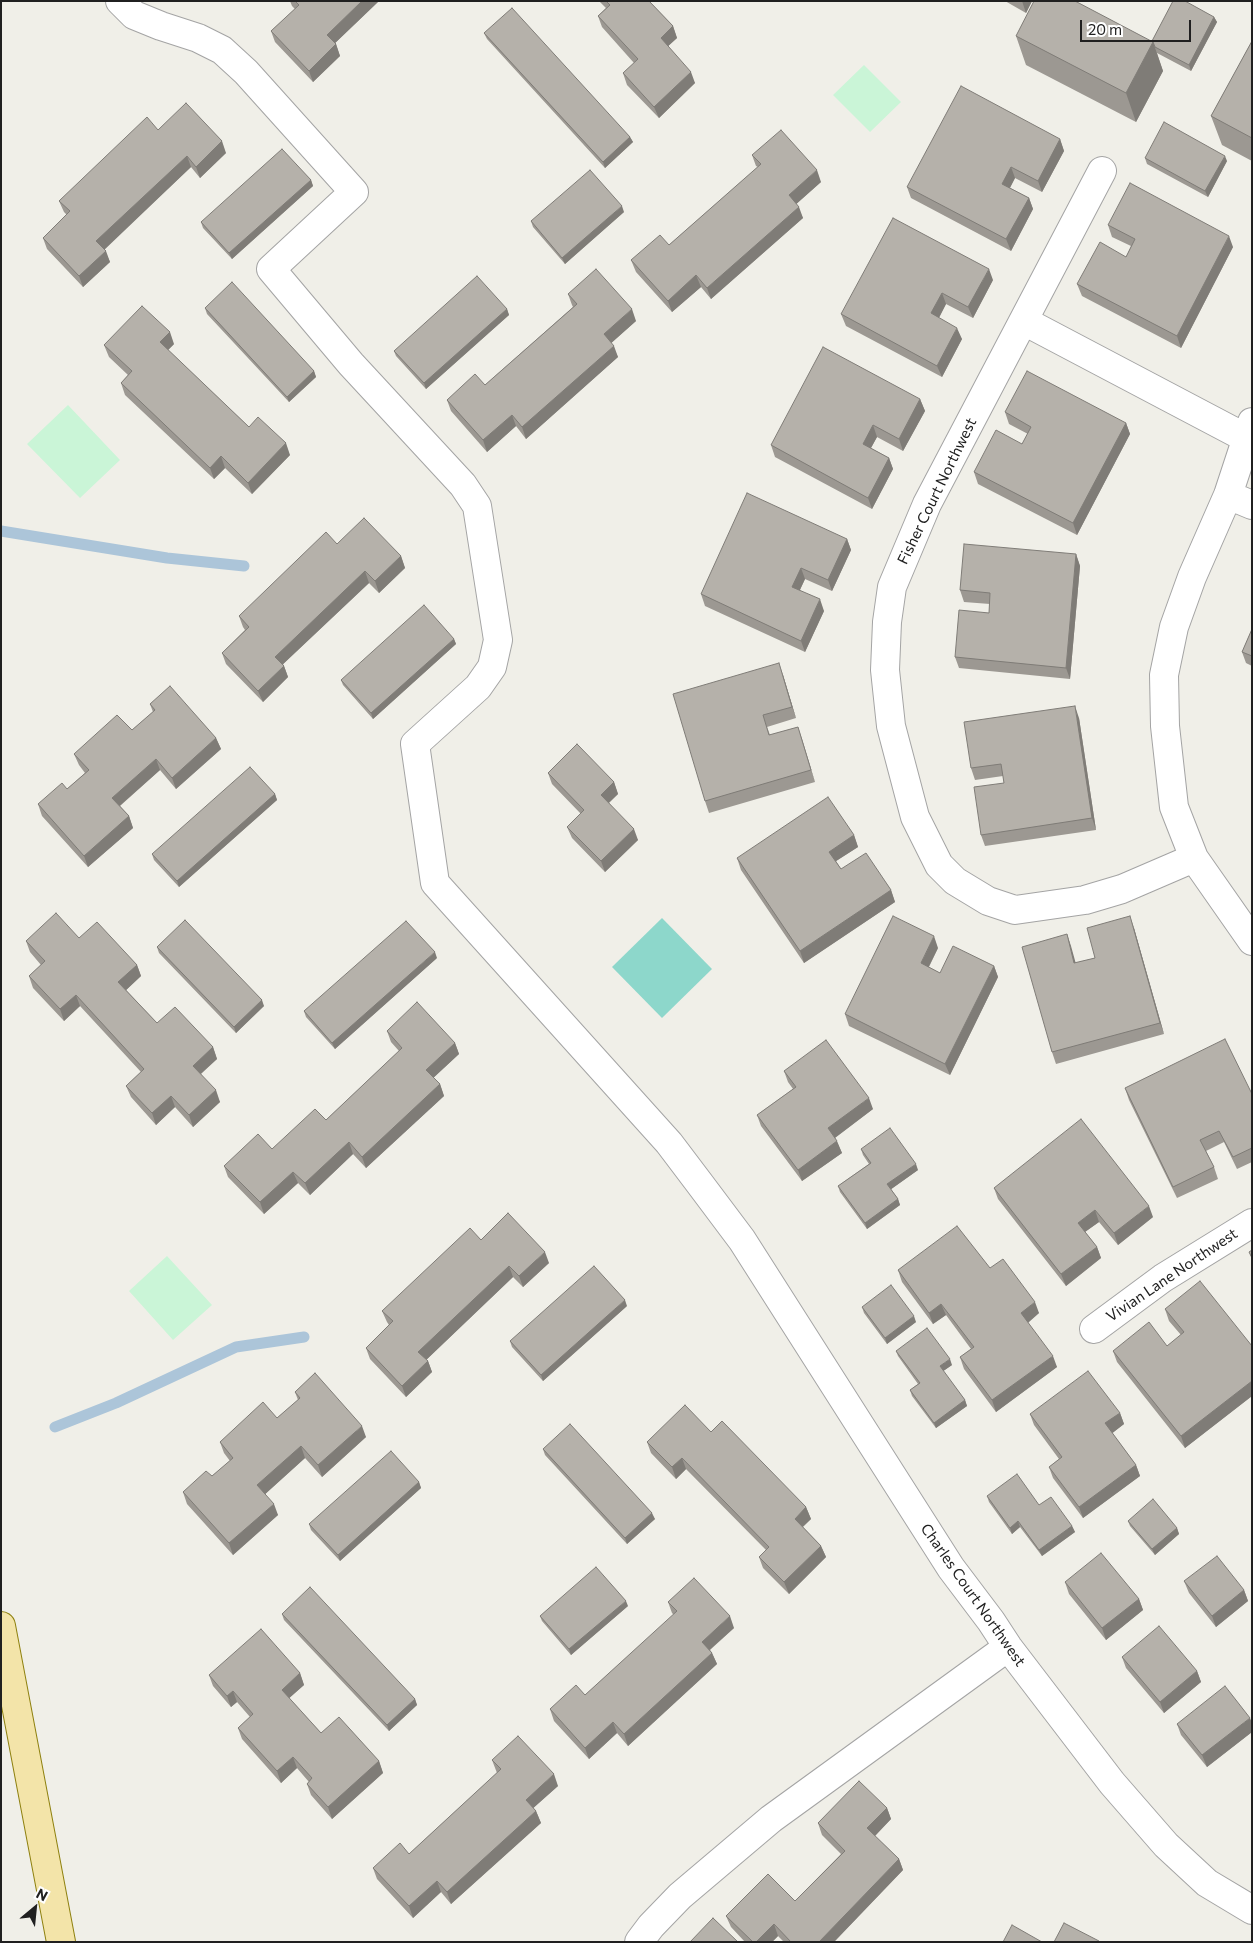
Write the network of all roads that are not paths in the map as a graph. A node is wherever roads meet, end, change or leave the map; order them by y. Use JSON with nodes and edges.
{"nodes":[{"id":1,"x":120,"y":1,"type":"edge"},
{"id":2,"x":1102,"y":171,"type":"dead end"},
{"id":3,"x":1024,"y":321,"type":"junction"},
{"id":4,"x":1249,"y":430,"type":"edge"},
{"id":5,"x":1240,"y":500,"type":"edge"},
{"id":6,"x":1194,"y":858,"type":"junction"},
{"id":7,"x":1252,"y":941,"type":"edge"},
{"id":8,"x":1252,"y":1223,"type":"edge"},
{"id":9,"x":1094,"y":1329,"type":"dead end"},
{"id":10,"x":1,"y":1626,"type":"edge"},
{"id":11,"x":1008,"y":1647,"type":"junction"},
{"id":12,"x":1252,"y":1910,"type":"edge"},
{"id":13,"x":61,"y":1942,"type":"edge"},
{"id":14,"x":639,"y":1942,"type":"edge"}],
"edges":[{"from":1,"to":11,"type":"street","name":"Charles Court Northwest"},
{"from":2,"to":3,"type":"street","name":"Fisher Court Northwest"},
{"from":3,"to":4,"type":"street"},
{"from":3,"to":6,"type":"street","name":"Fisher Court Northwest"},
{"from":4,"to":5,"type":"street"},
{"from":5,"to":6,"type":"street"},
{"from":6,"to":7,"type":"street"},
{"from":8,"to":9,"type":"street","name":"Vivian Lane Northwest"},
{"from":10,"to":13,"type":"main road"},
{"from":11,"to":12,"type":"street","name":"Charles Court Northwest"},
{"from":11,"to":14,"type":"street"}]}
